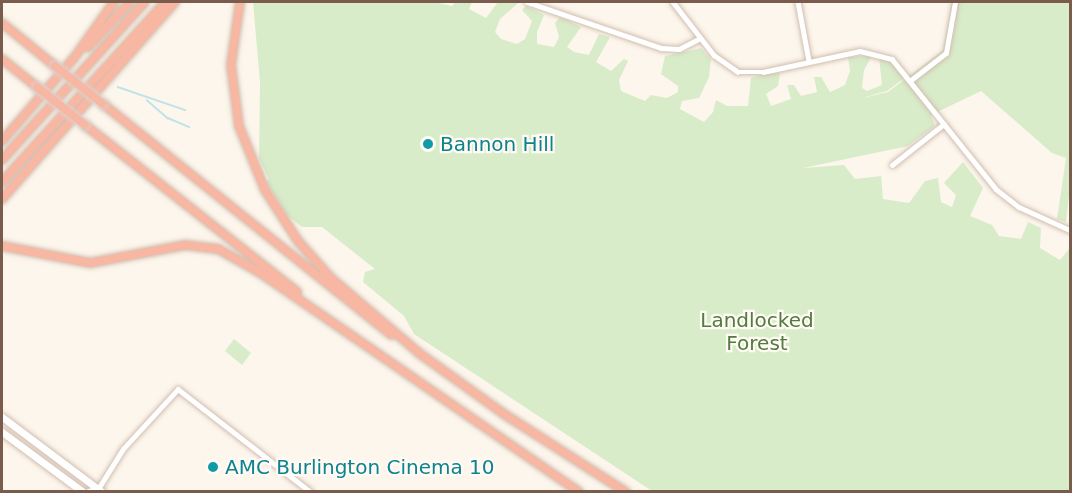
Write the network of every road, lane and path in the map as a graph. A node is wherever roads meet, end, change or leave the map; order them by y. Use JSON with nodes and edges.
{"nodes":[{"id":1,"x":114,"y":2,"type":"edge"},
{"id":2,"x":130,"y":2,"type":"edge"},
{"id":3,"x":145,"y":2,"type":"edge"},
{"id":4,"x":165,"y":2,"type":"edge"},
{"id":5,"x":175,"y":2,"type":"edge"},
{"id":6,"x":240,"y":2,"type":"edge"},
{"id":7,"x":527,"y":2,"type":"edge"},
{"id":8,"x":673,"y":2,"type":"edge"},
{"id":9,"x":798,"y":2,"type":"edge"},
{"id":10,"x":955,"y":2,"type":"edge"},
{"id":11,"x":2,"y":23,"type":"edge"},
{"id":12,"x":699,"y":39,"type":"junction"},
{"id":13,"x":2,"y":59,"type":"edge"},
{"id":14,"x":808,"y":61,"type":"junction"},
{"id":15,"x":911,"y":80,"type":"junction"},
{"id":16,"x":41,"y":98,"type":"junction"},
{"id":17,"x":944,"y":124,"type":"junction"},
{"id":18,"x":2,"y":141,"type":"edge"},
{"id":19,"x":2,"y":160,"type":"edge"},
{"id":20,"x":892,"y":165,"type":"dead end"},
{"id":21,"x":2,"y":183,"type":"edge"},
{"id":22,"x":2,"y":199,"type":"edge"},
{"id":23,"x":1071,"y":230,"type":"edge"},
{"id":24,"x":2,"y":246,"type":"edge"},
{"id":25,"x":405,"y":343,"type":"junction"},
{"id":26,"x":382,"y":358,"type":"junction"},
{"id":27,"x":2,"y":417,"type":"edge"},
{"id":28,"x":2,"y":432,"type":"edge"},
{"id":29,"x":100,"y":490,"type":"edge"},
{"id":30,"x":83,"y":492,"type":"edge"},
{"id":31,"x":88,"y":492,"type":"edge"},
{"id":32,"x":311,"y":492,"type":"edge"},
{"id":33,"x":579,"y":492,"type":"edge"},
{"id":34,"x":626,"y":492,"type":"edge"}],
"edges":[{"from":1,"to":16,"type":"highway"},
{"from":2,"to":16,"type":"highway"},
{"from":3,"to":19,"type":"highway"},
{"from":4,"to":21,"type":"highway"},
{"from":5,"to":22,"type":"highway"},
{"from":6,"to":25,"type":"highway"},
{"from":7,"to":12,"type":"street"},
{"from":8,"to":12,"type":"street"},
{"from":9,"to":14,"type":"street"},
{"from":10,"to":15,"type":"street"},
{"from":11,"to":25,"type":"highway","bridge":true},
{"from":12,"to":14,"type":"street"},
{"from":13,"to":26,"type":"highway","bridge":true},
{"from":14,"to":15,"type":"street"},
{"from":15,"to":17,"type":"street"},
{"from":16,"to":18,"type":"highway"},
{"from":17,"to":20,"type":"street"},
{"from":17,"to":23,"type":"street"},
{"from":24,"to":26,"type":"highway"},
{"from":25,"to":34,"type":"highway"},
{"from":26,"to":33,"type":"highway"},
{"from":27,"to":29,"type":"main road"},
{"from":28,"to":30,"type":"main road"},
{"from":29,"to":31,"type":"main road"},
{"from":29,"to":32,"type":"street"}]}
